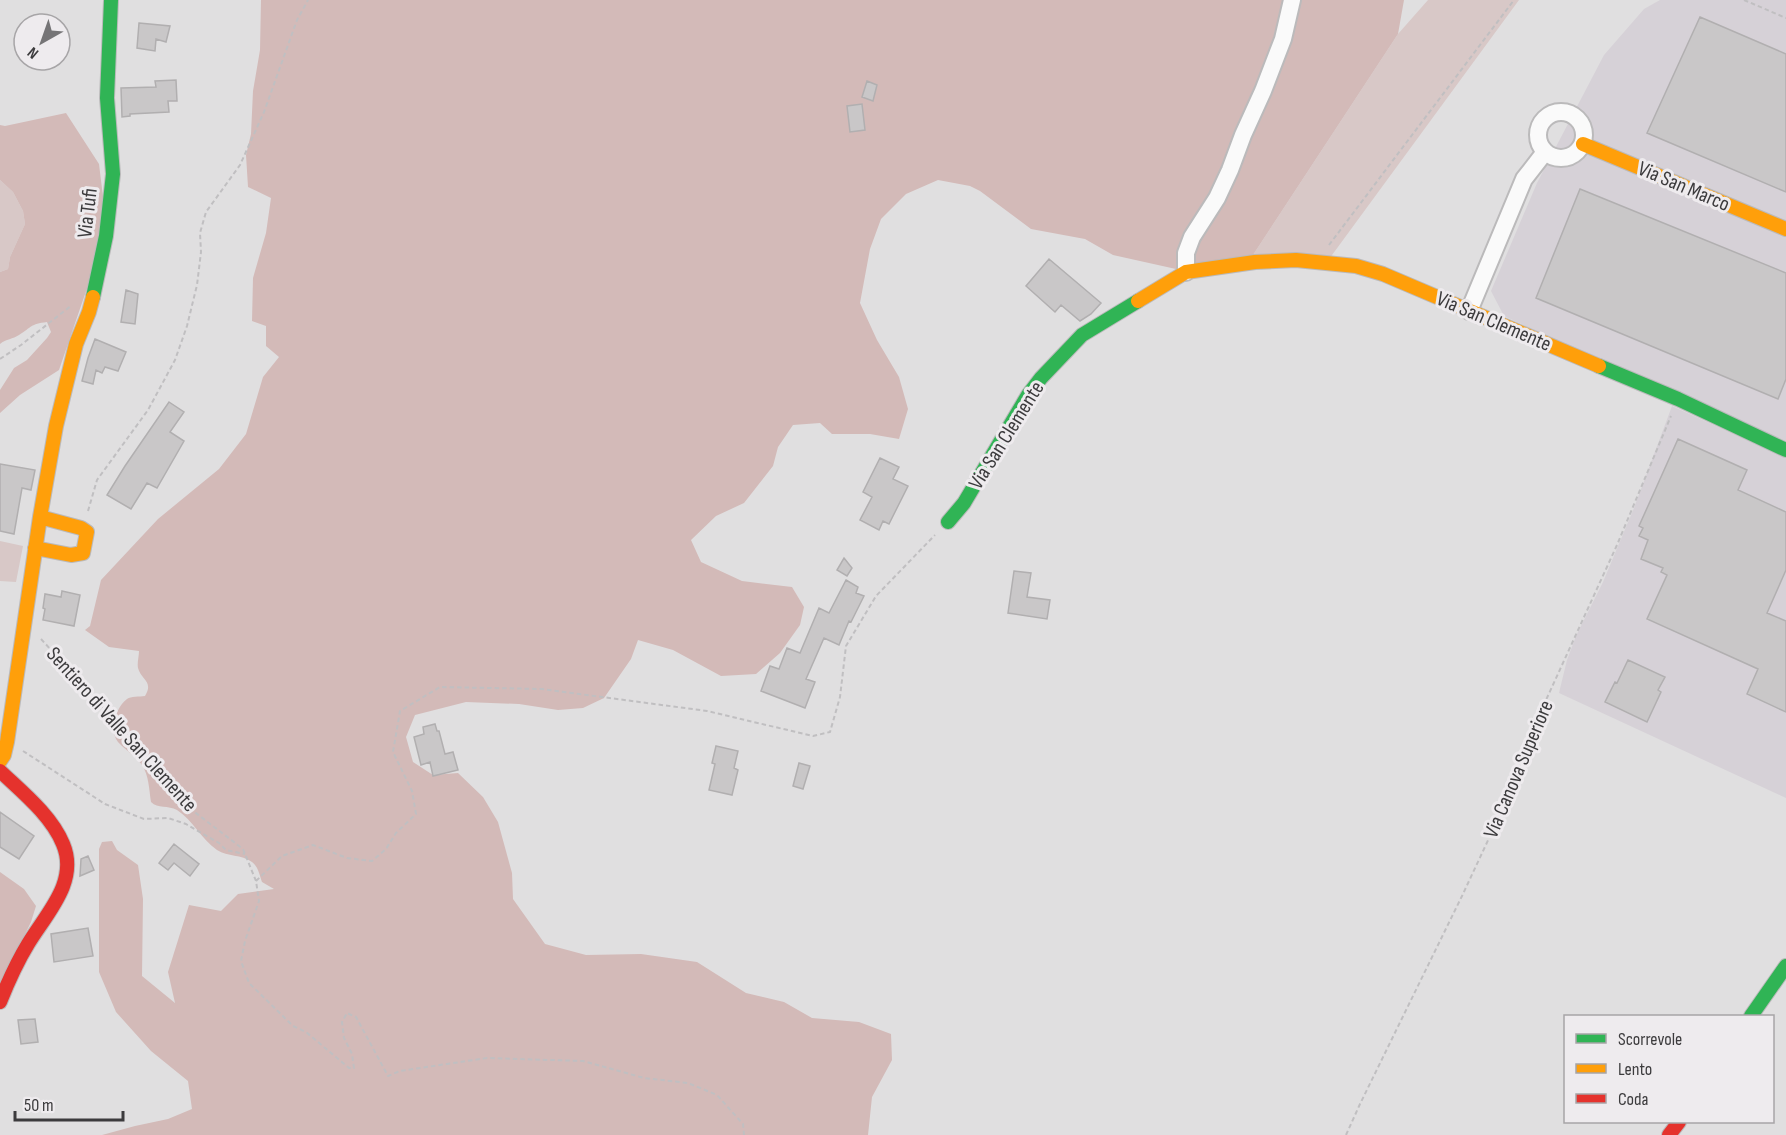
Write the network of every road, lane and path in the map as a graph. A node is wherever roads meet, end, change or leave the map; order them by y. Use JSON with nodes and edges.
{"nodes":[{"id":1,"x":111,"y":0,"type":"edge"},
{"id":2,"x":308,"y":0,"type":"edge"},
{"id":3,"x":1292,"y":0,"type":"edge"},
{"id":4,"x":1514,"y":0,"type":"edge"},
{"id":5,"x":1744,"y":0,"type":"edge"},
{"id":6,"x":1786,"y":18,"type":"edge"},
{"id":7,"x":1583,"y":144,"type":"junction"},
{"id":8,"x":1545,"y":152,"type":"junction"},
{"id":9,"x":1786,"y":229,"type":"edge"},
{"id":10,"x":1325,"y":250,"type":"dead end"},
{"id":11,"x":1186,"y":272,"type":"junction"},
{"id":12,"x":96,"y":285,"type":"junction"},
{"id":13,"x":1469,"y":311,"type":"junction"},
{"id":14,"x":0,"y":359,"type":"edge"},
{"id":15,"x":1678,"y":399,"type":"junction"},
{"id":16,"x":1786,"y":450,"type":"edge"},
{"id":17,"x":40,"y":517,"type":"junction"},
{"id":18,"x":948,"y":522,"type":"joint"},
{"id":19,"x":81,"y":528,"type":"junction"},
{"id":20,"x":35,"y":548,"type":"junction"},
{"id":21,"x":24,"y":624,"type":"junction"},
{"id":22,"x":7,"y":742,"type":"junction"},
{"id":23,"x":0,"y":761,"type":"edge"},
{"id":24,"x":0,"y":771,"type":"edge"},
{"id":25,"x":245,"y":854,"type":"junction"},
{"id":26,"x":256,"y":881,"type":"junction"},
{"id":27,"x":1786,"y":966,"type":"edge"},
{"id":28,"x":0,"y":1002,"type":"edge"},
{"id":29,"x":1752,"y":1015,"type":"edge"},
{"id":30,"x":1678,"y":1123,"type":"edge"},
{"id":31,"x":744,"y":1135,"type":"edge"},
{"id":32,"x":1346,"y":1135,"type":"edge"},
{"id":33,"x":1669,"y":1135,"type":"edge"}],
"edges":[{"from":1,"to":12,"type":"street","name":"Via Tufi"},
{"from":2,"to":19,"type":"path"},
{"from":3,"to":11,"type":"street"},
{"from":4,"to":10,"type":"path"},
{"from":5,"to":6,"type":"path"},
{"from":7,"to":8,"type":"street"},
{"from":7,"to":8,"type":"street"},
{"from":7,"to":9,"type":"street","name":"Via San Marco"},
{"from":8,"to":13,"type":"street"},
{"from":11,"to":13,"type":"street","name":"Via San Clemente"},
{"from":11,"to":18,"type":"street","name":"Via San Clemente"},
{"from":12,"to":14,"type":"path"},
{"from":12,"to":17,"type":"street","name":"Via Tufi"},
{"from":13,"to":15,"type":"street","name":"Via San Clemente"},
{"from":15,"to":16,"type":"street","name":"Via San Clemente"},
{"from":15,"to":32,"type":"path","name":"Via Canova Superiore"},
{"from":17,"to":19,"type":"street"},
{"from":17,"to":20,"type":"street","name":"Via Tufi"},
{"from":18,"to":26,"type":"path"},
{"from":19,"to":20,"type":"street"},
{"from":20,"to":21,"type":"street","name":"Via Tufi"},
{"from":21,"to":22,"type":"street","name":"Via Tufi"},
{"from":21,"to":25,"type":"path","name":"Sentiero di Valle San Clemente"},
{"from":22,"to":23,"type":"street","name":"Via Tufi"},
{"from":22,"to":25,"type":"path"},
{"from":24,"to":28,"type":"street"},
{"from":25,"to":26,"type":"path","name":"Sentiero di Valle San Clemente"},
{"from":26,"to":31,"type":"path","name":"Sentiero di Valle San Clemente"},
{"from":27,"to":29,"type":"street"},
{"from":30,"to":33,"type":"street"}]}
